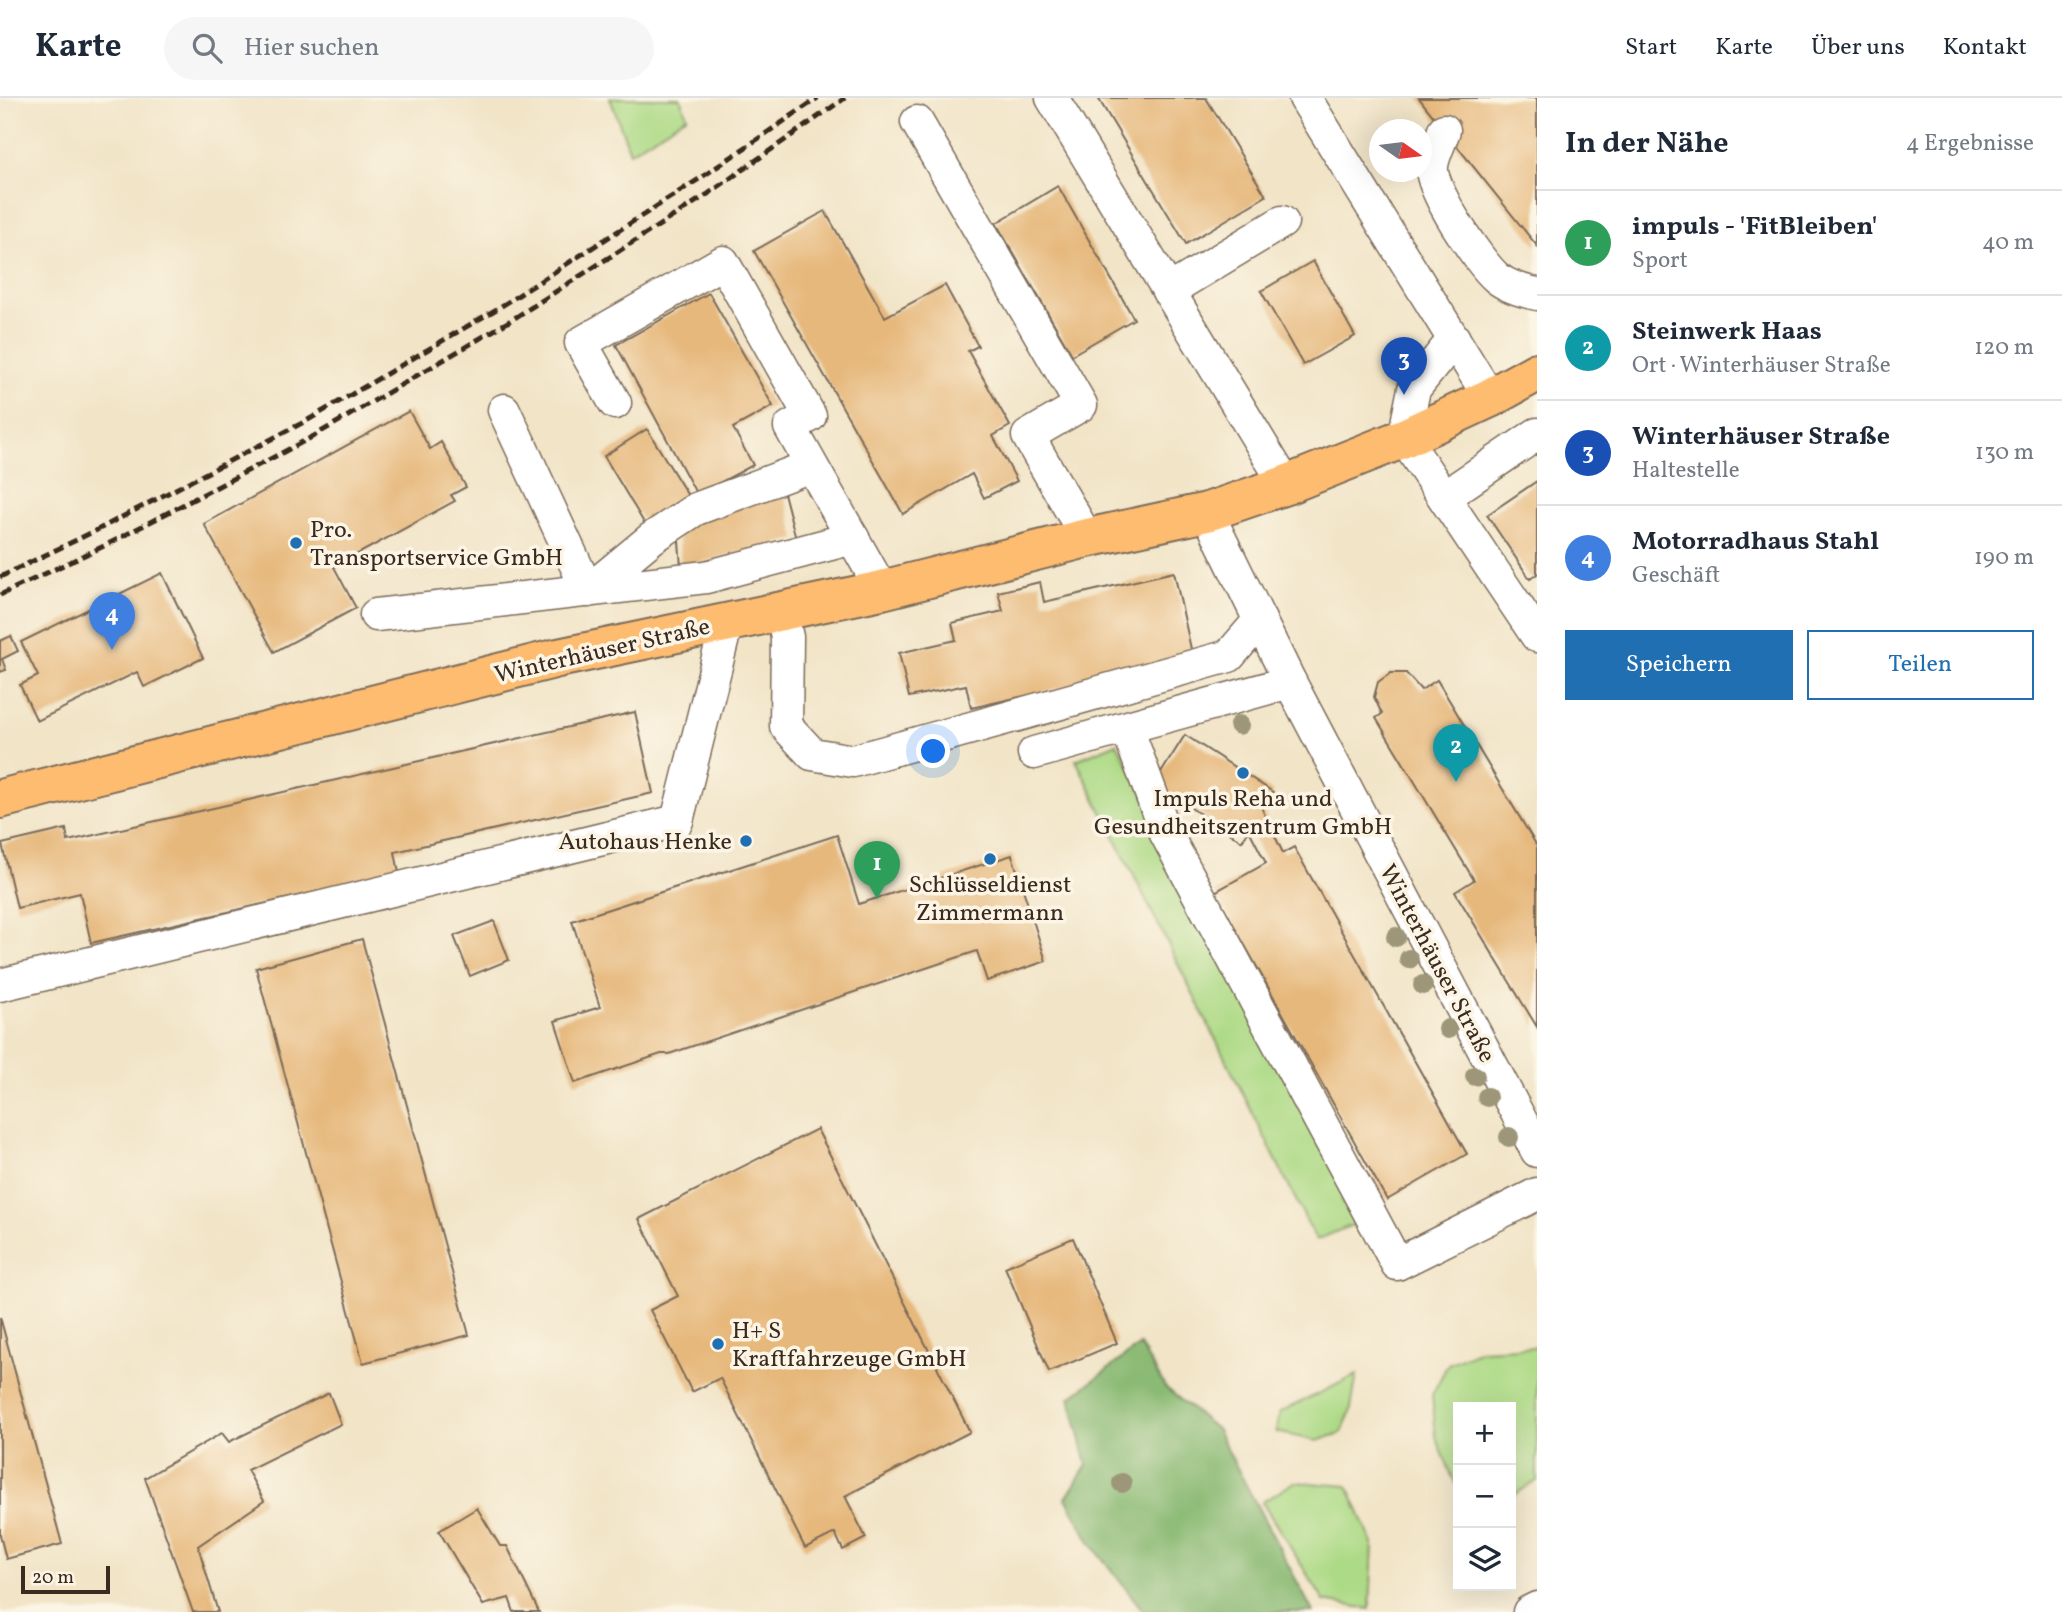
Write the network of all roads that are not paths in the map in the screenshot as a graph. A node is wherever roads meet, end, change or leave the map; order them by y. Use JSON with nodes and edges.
{"nodes":[{"id":1,"x":1052,"y":98,"type":"edge"},
{"id":2,"x":1305,"y":98,"type":"edge"},
{"id":3,"x":918,"y":122,"type":"dead end"},
{"id":4,"x":1444,"y":130,"type":"dead end"},
{"id":5,"x":1282,"y":222,"type":"dead end"},
{"id":6,"x":1168,"y":291,"type":"junction"},
{"id":7,"x":1537,"y":294,"type":"edge"},
{"id":8,"x":1454,"y":339,"type":"junction"},
{"id":9,"x":1537,"y":372,"type":"edge"},
{"id":10,"x":1490,"y":398,"type":"junction"},
{"id":11,"x":615,"y":403,"type":"dead end"},
{"id":12,"x":504,"y":410,"type":"dead end"},
{"id":13,"x":1537,"y":434,"type":"edge"},
{"id":14,"x":1404,"y":438,"type":"junction"},
{"id":15,"x":811,"y":466,"type":"junction"},
{"id":16,"x":1286,"y":485,"type":"junction"},
{"id":17,"x":1444,"y":498,"type":"junction"},
{"id":18,"x":1207,"y":512,"type":"junction"},
{"id":19,"x":853,"y":538,"type":"junction"},
{"id":20,"x":1087,"y":538,"type":"junction"},
{"id":21,"x":588,"y":590,"type":"junction"},
{"id":22,"x":882,"y":590,"type":"junction"},
{"id":23,"x":781,"y":611,"type":"junction"},
{"id":24,"x":376,"y":615,"type":"dead end"},
{"id":25,"x":1260,"y":620,"type":"junction"},
{"id":26,"x":727,"y":622,"type":"junction"},
{"id":27,"x":1534,"y":625,"type":"edge"},
{"id":28,"x":1290,"y":682,"type":"junction"},
{"id":29,"x":1127,"y":728,"type":"junction"},
{"id":30,"x":1034,"y":753,"type":"dead end"},
{"id":31,"x":0,"y":799,"type":"edge"},
{"id":32,"x":0,"y":985,"type":"edge"},
{"id":33,"x":1537,"y":1151,"type":"edge"},
{"id":34,"x":1537,"y":1194,"type":"edge"},
{"id":35,"x":1537,"y":1608,"type":"edge"},
{"id":36,"x":1529,"y":1612,"type":"edge"}],
"edges":[{"from":1,"to":6,"type":"street"},
{"from":2,"to":8,"type":"street"},
{"from":3,"to":20,"type":"street"},
{"from":4,"to":7,"type":"street"},
{"from":5,"to":6,"type":"street"},
{"from":6,"to":16,"type":"street"},
{"from":8,"to":10,"type":"street"},
{"from":8,"to":14,"type":"street"},
{"from":9,"to":10,"type":"main road","name":"Winterhäuser Straße"},
{"from":10,"to":14,"type":"main road","name":"Winterhäuser Straße"},
{"from":11,"to":15,"type":"street"},
{"from":12,"to":21,"type":"street"},
{"from":13,"to":17,"type":"street"},
{"from":14,"to":16,"type":"main road","name":"Winterhäuser Straße"},
{"from":14,"to":17,"type":"street"},
{"from":15,"to":19,"type":"street"},
{"from":15,"to":21,"type":"street"},
{"from":16,"to":18,"type":"main road","name":"Winterhäuser Straße"},
{"from":17,"to":27,"type":"street"},
{"from":18,"to":20,"type":"main road","name":"Winterhäuser Straße"},
{"from":18,"to":25,"type":"street","name":"Winterhäuser Straße"},
{"from":19,"to":21,"type":"street"},
{"from":19,"to":22,"type":"street"},
{"from":20,"to":22,"type":"main road","name":"Winterhäuser Straße"},
{"from":21,"to":24,"type":"street"},
{"from":22,"to":23,"type":"main road","name":"Winterhäuser Straße"},
{"from":23,"to":25,"type":"street"},
{"from":23,"to":26,"type":"main road","name":"Winterhäuser Straße"},
{"from":25,"to":28,"type":"street","name":"Winterhäuser Straße"},
{"from":26,"to":31,"type":"main road","name":"Winterhäuser Straße"},
{"from":26,"to":32,"type":"street"},
{"from":28,"to":29,"type":"street"},
{"from":28,"to":33,"type":"street","name":"Winterhäuser Straße"},
{"from":29,"to":30,"type":"street"},
{"from":29,"to":34,"type":"street"},
{"from":35,"to":36,"type":"street"}]}
